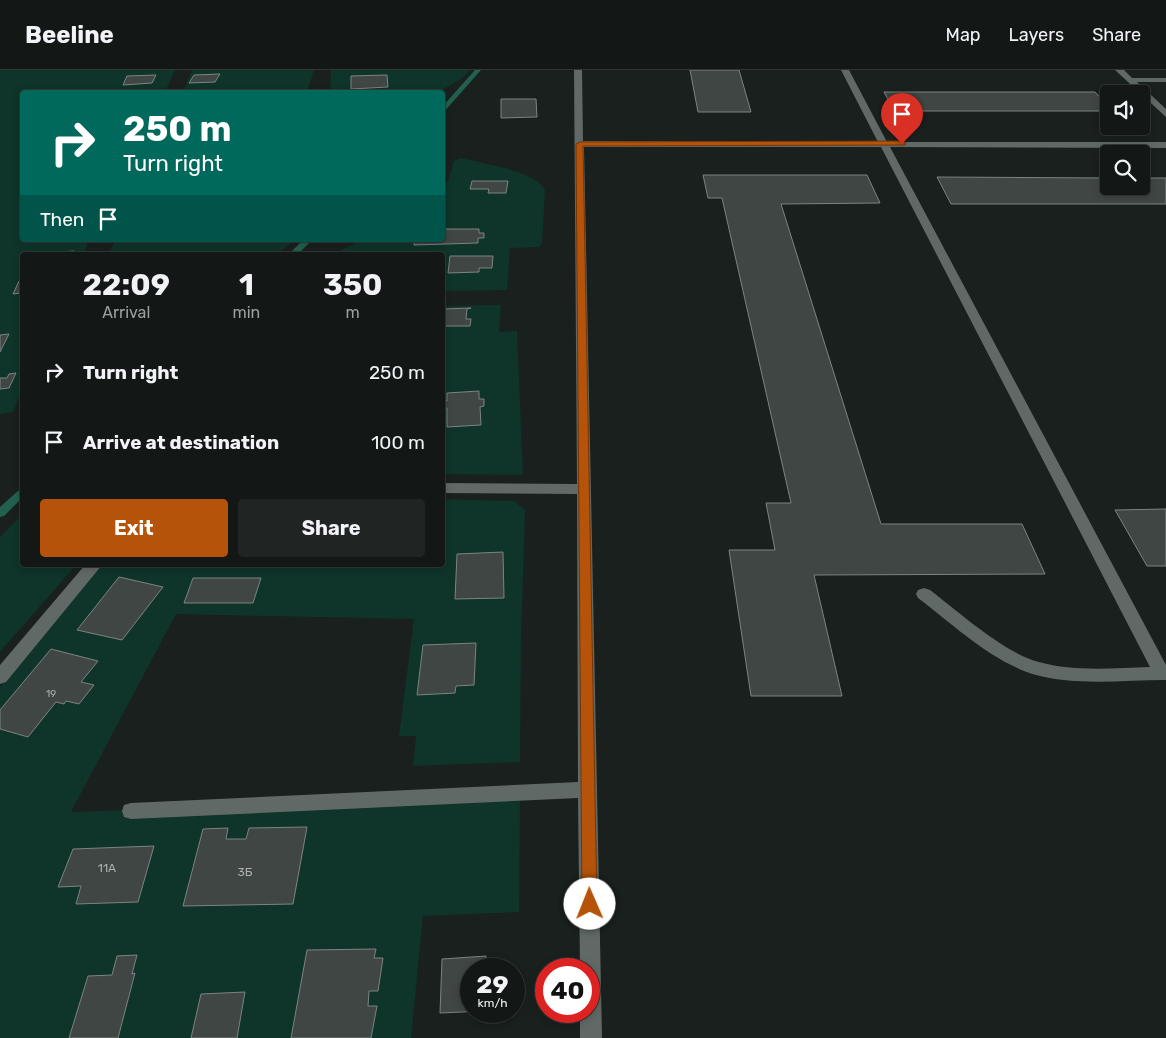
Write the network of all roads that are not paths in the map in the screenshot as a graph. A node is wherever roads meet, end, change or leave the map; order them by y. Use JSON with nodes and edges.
{"nodes":[{"id":1,"x":578,"y":70,"type":"edge"},
{"id":2,"x":845,"y":70,"type":"edge"},
{"id":3,"x":1119,"y":70,"type":"edge"},
{"id":4,"x":1130,"y":80,"type":"junction"},
{"id":5,"x":1166,"y":80,"type":"edge"},
{"id":6,"x":1166,"y":114,"type":"edge"},
{"id":7,"x":580,"y":144,"type":"junction"},
{"id":8,"x":883,"y":144,"type":"junction"},
{"id":9,"x":1166,"y":144,"type":"edge"},
{"id":10,"x":445,"y":488,"type":"edge"},
{"id":11,"x":584,"y":489,"type":"junction"},
{"id":12,"x":92,"y":567,"type":"edge"},
{"id":13,"x":924,"y":594,"type":"dead end"},
{"id":14,"x":1164,"y":673,"type":"edge"},
{"id":15,"x":0,"y":677,"type":"edge"},
{"id":16,"x":588,"y":790,"type":"junction"},
{"id":17,"x":131,"y":811,"type":"dead end"},
{"id":18,"x":591,"y":1038,"type":"edge"}],
"edges":[{"from":1,"to":7,"type":"street"},
{"from":2,"to":8,"type":"street"},
{"from":3,"to":4,"type":"street"},
{"from":4,"to":5,"type":"street"},
{"from":4,"to":6,"type":"street"},
{"from":7,"to":8,"type":"street"},
{"from":7,"to":11,"type":"street"},
{"from":8,"to":9,"type":"street"},
{"from":8,"to":14,"type":"street"},
{"from":10,"to":11,"type":"street"},
{"from":11,"to":16,"type":"street"},
{"from":12,"to":15,"type":"street"},
{"from":13,"to":14,"type":"street"},
{"from":16,"to":17,"type":"street"},
{"from":16,"to":18,"type":"street"}]}
